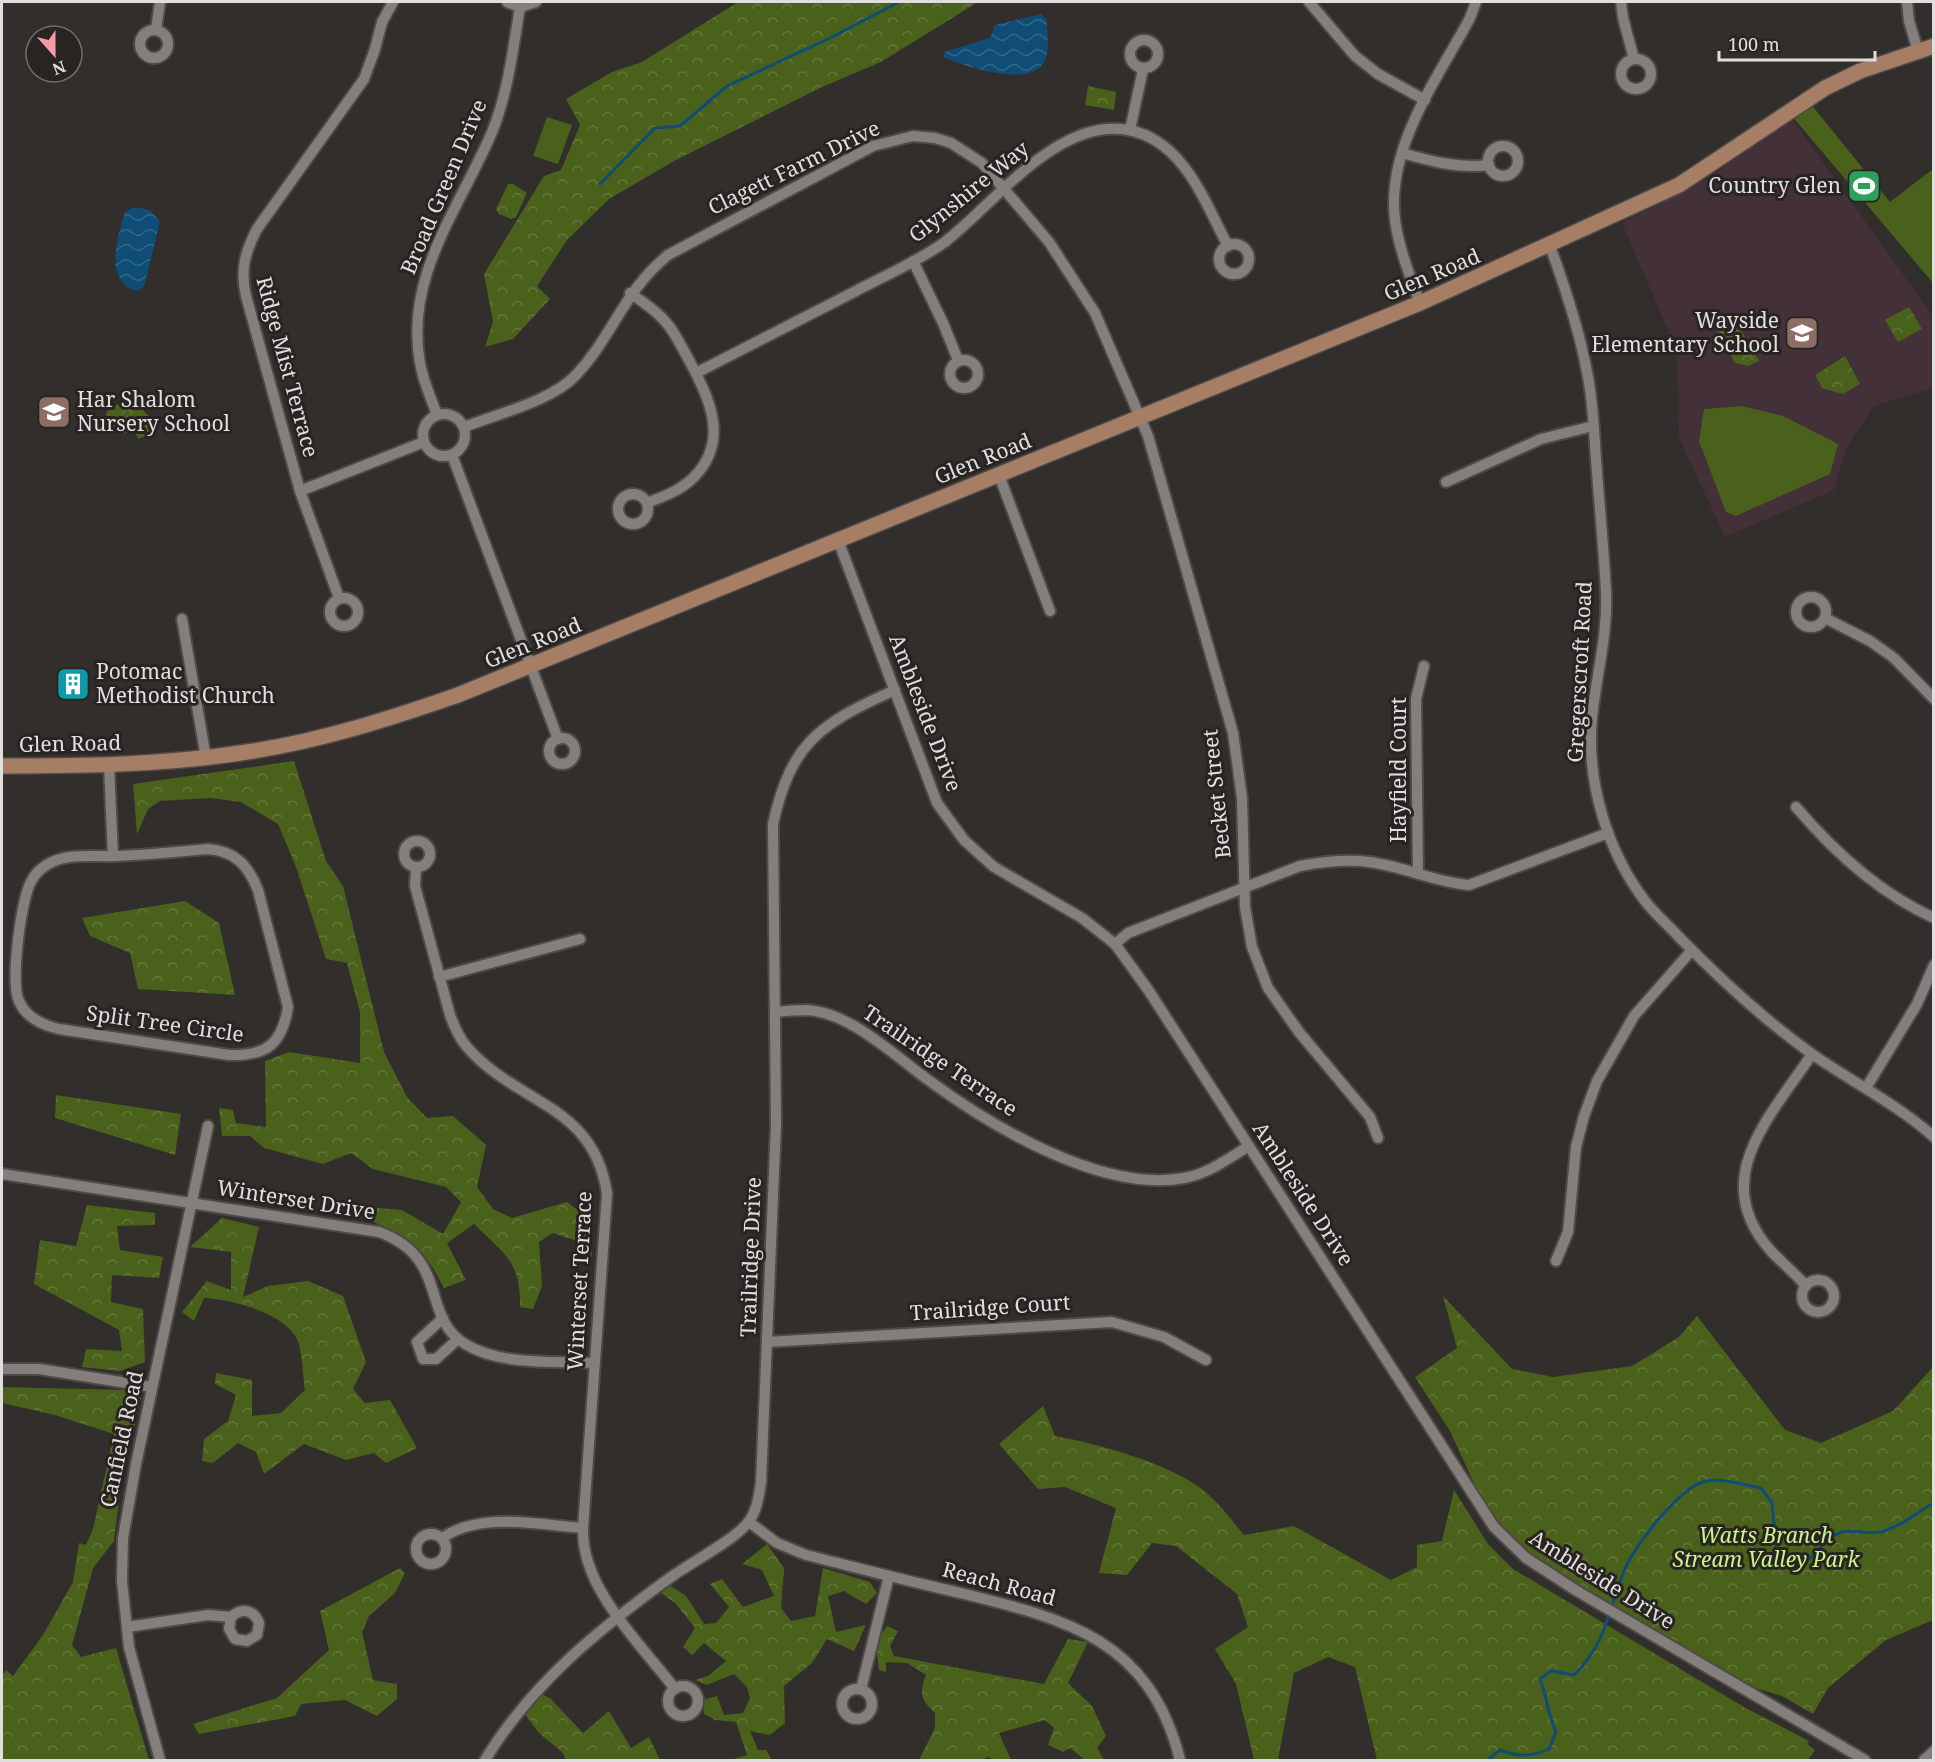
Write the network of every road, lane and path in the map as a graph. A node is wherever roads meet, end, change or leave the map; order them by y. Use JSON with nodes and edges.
{"nodes":[{"id":1,"x":160,"y":2,"type":"edge"},
{"id":2,"x":393,"y":2,"type":"edge"},
{"id":3,"x":507,"y":2,"type":"edge"},
{"id":4,"x":536,"y":2,"type":"edge"},
{"id":5,"x":1309,"y":2,"type":"edge"},
{"id":6,"x":1476,"y":2,"type":"edge"},
{"id":7,"x":1622,"y":2,"type":"edge"},
{"id":8,"x":1907,"y":2,"type":"edge"},
{"id":9,"x":520,"y":7,"type":"junction"},
{"id":10,"x":156,"y":30,"type":"dead end"},
{"id":11,"x":1934,"y":46,"type":"edge"},
{"id":12,"x":1918,"y":51,"type":"junction"},
{"id":13,"x":1634,"y":58,"type":"dead end"},
{"id":14,"x":1143,"y":69,"type":"dead end"},
{"id":15,"x":1425,"y":100,"type":"junction"},
{"id":16,"x":1130,"y":130,"type":"junction"},
{"id":17,"x":1402,"y":153,"type":"junction"},
{"id":18,"x":1489,"y":165,"type":"dead end"},
{"id":19,"x":1006,"y":189,"type":"junction"},
{"id":20,"x":1228,"y":246,"type":"dead end"},
{"id":21,"x":1550,"y":246,"type":"junction"},
{"id":22,"x":913,"y":261,"type":"junction"},
{"id":23,"x":630,"y":293,"type":"junction"},
{"id":24,"x":1420,"y":303,"type":"junction"},
{"id":25,"x":958,"y":360,"type":"dead end"},
{"id":26,"x":696,"y":374,"type":"junction"},
{"id":27,"x":437,"y":416,"type":"junction"},
{"id":28,"x":1140,"y":419,"type":"junction"},
{"id":29,"x":1593,"y":426,"type":"junction"},
{"id":30,"x":464,"y":427,"type":"junction"},
{"id":31,"x":424,"y":442,"type":"junction"},
{"id":32,"x":452,"y":455,"type":"junction"},
{"id":33,"x":999,"y":475,"type":"junction"},
{"id":34,"x":1446,"y":482,"type":"dead end"},
{"id":35,"x":300,"y":491,"type":"junction"},
{"id":36,"x":647,"y":503,"type":"dead end"},
{"id":37,"x":838,"y":540,"type":"junction"},
{"id":38,"x":339,"y":598,"type":"dead end"},
{"id":39,"x":1050,"y":611,"type":"dead end"},
{"id":40,"x":1825,"y":618,"type":"dead end"},
{"id":41,"x":182,"y":619,"type":"dead end"},
{"id":42,"x":1424,"y":666,"type":"dead end"},
{"id":43,"x":532,"y":667,"type":"junction"},
{"id":44,"x":895,"y":690,"type":"junction"},
{"id":45,"x":1934,"y":699,"type":"edge"},
{"id":46,"x":558,"y":739,"type":"dead end"},
{"id":47,"x":206,"y":758,"type":"junction"},
{"id":48,"x":2,"y":766,"type":"edge"},
{"id":49,"x":109,"y":766,"type":"junction"},
{"id":50,"x":1796,"y":807,"type":"dead end"},
{"id":51,"x":1608,"y":833,"type":"junction"},
{"id":52,"x":113,"y":856,"type":"junction"},
{"id":53,"x":416,"y":868,"type":"dead end"},
{"id":54,"x":1418,"y":874,"type":"junction"},
{"id":55,"x":1245,"y":887,"type":"junction"},
{"id":56,"x":1934,"y":918,"type":"edge"},
{"id":57,"x":580,"y":939,"type":"dead end"},
{"id":58,"x":1115,"y":944,"type":"junction"},
{"id":59,"x":1692,"y":950,"type":"junction"},
{"id":60,"x":1934,"y":965,"type":"edge"},
{"id":61,"x":440,"y":977,"type":"junction"},
{"id":62,"x":775,"y":1012,"type":"junction"},
{"id":63,"x":1812,"y":1054,"type":"junction"},
{"id":64,"x":1866,"y":1088,"type":"junction"},
{"id":65,"x":208,"y":1126,"type":"dead end"},
{"id":66,"x":1934,"y":1137,"type":"edge"},
{"id":67,"x":1378,"y":1138,"type":"dead end"},
{"id":68,"x":1249,"y":1146,"type":"junction"},
{"id":69,"x":2,"y":1174,"type":"edge"},
{"id":70,"x":193,"y":1203,"type":"junction"},
{"id":71,"x":1556,"y":1261,"type":"dead end"},
{"id":72,"x":1806,"y":1286,"type":"dead end"},
{"id":73,"x":443,"y":1318,"type":"junction"},
{"id":74,"x":459,"y":1339,"type":"junction"},
{"id":75,"x":767,"y":1342,"type":"junction"},
{"id":76,"x":1206,"y":1360,"type":"dead end"},
{"id":77,"x":595,"y":1363,"type":"junction"},
{"id":78,"x":2,"y":1369,"type":"edge"},
{"id":79,"x":152,"y":1387,"type":"junction"},
{"id":80,"x":749,"y":1522,"type":"junction"},
{"id":81,"x":583,"y":1528,"type":"junction"},
{"id":82,"x":442,"y":1538,"type":"dead end"},
{"id":83,"x":889,"y":1576,"type":"junction"},
{"id":84,"x":231,"y":1617,"type":"dead end"},
{"id":85,"x":619,"y":1617,"type":"junction"},
{"id":86,"x":126,"y":1627,"type":"junction"},
{"id":87,"x":675,"y":1689,"type":"dead end"},
{"id":88,"x":861,"y":1689,"type":"dead end"},
{"id":89,"x":1934,"y":1752,"type":"edge"},
{"id":90,"x":160,"y":1761,"type":"edge"},
{"id":91,"x":485,"y":1761,"type":"edge"},
{"id":92,"x":1180,"y":1761,"type":"edge"},
{"id":93,"x":1865,"y":1761,"type":"edge"},
{"id":94,"x":1924,"y":1761,"type":"edge"}],
"edges":[{"from":1,"to":10,"type":"street"},
{"from":2,"to":35,"type":"street","name":"Ridge Mist Terrace"},
{"from":3,"to":9,"type":"street"},
{"from":4,"to":9,"type":"street"},
{"from":5,"to":15,"type":"street"},
{"from":6,"to":15,"type":"street"},
{"from":7,"to":13,"type":"street"},
{"from":8,"to":12,"type":"street"},
{"from":9,"to":27,"type":"street","name":"Broad Green Drive"},
{"from":11,"to":12,"type":"main road","name":"Glen Road"},
{"from":12,"to":21,"type":"main road","name":"Glen Road"},
{"from":14,"to":16,"type":"street"},
{"from":15,"to":17,"type":"street"},
{"from":16,"to":19,"type":"street","name":"Glynshire Way"},
{"from":16,"to":20,"type":"street","name":"Glynshire Way"},
{"from":17,"to":18,"type":"street"},
{"from":17,"to":24,"type":"street"},
{"from":19,"to":22,"type":"street","name":"Glynshire Way"},
{"from":19,"to":23,"type":"street","name":"Clagett Farm Drive"},
{"from":19,"to":28,"type":"street","name":"Clagett Farm Drive"},
{"from":21,"to":24,"type":"main road","name":"Glen Road"},
{"from":21,"to":29,"type":"street","name":"Gregerscroft Road"},
{"from":22,"to":25,"type":"street"},
{"from":22,"to":26,"type":"street","name":"Glynshire Way"},
{"from":23,"to":26,"type":"street"},
{"from":23,"to":30,"type":"street","name":"Clagett Farm Drive"},
{"from":24,"to":28,"type":"main road","name":"Glen Road"},
{"from":26,"to":36,"type":"street"},
{"from":27,"to":30,"type":"street"},
{"from":27,"to":31,"type":"street"},
{"from":28,"to":33,"type":"main road","name":"Glen Road"},
{"from":28,"to":55,"type":"street","name":"Becket Street"},
{"from":29,"to":34,"type":"street"},
{"from":29,"to":51,"type":"street","name":"Gregerscroft Road"},
{"from":30,"to":32,"type":"street"},
{"from":31,"to":32,"type":"street"},
{"from":31,"to":35,"type":"street"},
{"from":32,"to":43,"type":"street"},
{"from":33,"to":37,"type":"main road","name":"Glen Road"},
{"from":33,"to":39,"type":"street"},
{"from":35,"to":38,"type":"street","name":"Ridge Mist Terrace"},
{"from":37,"to":43,"type":"main road","name":"Glen Road"},
{"from":37,"to":44,"type":"street","name":"Ambleside Drive"},
{"from":40,"to":45,"type":"street"},
{"from":41,"to":47,"type":"street"},
{"from":42,"to":54,"type":"street","name":"Hayfield Court"},
{"from":43,"to":46,"type":"street"},
{"from":43,"to":47,"type":"main road","name":"Glen Road"},
{"from":44,"to":58,"type":"street","name":"Ambleside Drive"},
{"from":44,"to":62,"type":"street","name":"Trailridge Drive"},
{"from":47,"to":49,"type":"main road","name":"Glen Road"},
{"from":48,"to":49,"type":"main road","name":"Glen Road"},
{"from":49,"to":52,"type":"street"},
{"from":50,"to":56,"type":"street"},
{"from":51,"to":54,"type":"street"},
{"from":51,"to":59,"type":"street","name":"Gregerscroft Road"},
{"from":52,"to":52,"type":"street","name":"Split Tree Circle"},
{"from":53,"to":61,"type":"street","name":"Winterset Terrace"},
{"from":54,"to":55,"type":"street"},
{"from":55,"to":58,"type":"street"},
{"from":55,"to":67,"type":"street","name":"Becket Street"},
{"from":57,"to":61,"type":"street"},
{"from":58,"to":68,"type":"street","name":"Ambleside Drive"},
{"from":59,"to":63,"type":"street","name":"Gregerscroft Road"},
{"from":59,"to":71,"type":"street"},
{"from":60,"to":64,"type":"street"},
{"from":61,"to":77,"type":"street","name":"Winterset Terrace"},
{"from":62,"to":68,"type":"street","name":"Trailridge Terrace"},
{"from":62,"to":75,"type":"street","name":"Trailridge Drive"},
{"from":63,"to":64,"type":"street","name":"Gregerscroft Road"},
{"from":63,"to":72,"type":"street"},
{"from":64,"to":66,"type":"street","name":"Gregerscroft Road"},
{"from":65,"to":70,"type":"street","name":"Canfield Road"},
{"from":68,"to":93,"type":"street","name":"Ambleside Drive"},
{"from":69,"to":70,"type":"street","name":"Winterset Drive"},
{"from":70,"to":73,"type":"street","name":"Winterset Drive"},
{"from":70,"to":79,"type":"street","name":"Canfield Road"},
{"from":73,"to":74,"type":"street","name":"Winterset Drive"},
{"from":73,"to":74,"type":"street"},
{"from":74,"to":77,"type":"street","name":"Winterset Drive"},
{"from":75,"to":76,"type":"street","name":"Trailridge Court"},
{"from":75,"to":80,"type":"street","name":"Trailridge Drive"},
{"from":77,"to":81,"type":"street","name":"Winterset Terrace"},
{"from":78,"to":79,"type":"street"},
{"from":79,"to":86,"type":"street","name":"Canfield Road"},
{"from":80,"to":83,"type":"street","name":"Reach Road"},
{"from":80,"to":85,"type":"street"},
{"from":81,"to":82,"type":"street"},
{"from":81,"to":85,"type":"street","name":"Winterset Terrace"},
{"from":83,"to":88,"type":"street"},
{"from":83,"to":92,"type":"street","name":"Reach Road"},
{"from":84,"to":86,"type":"street"},
{"from":85,"to":87,"type":"street","name":"Winterset Terrace"},
{"from":85,"to":91,"type":"street"},
{"from":86,"to":90,"type":"street","name":"Canfield Road"},
{"from":89,"to":94,"type":"street"}]}
